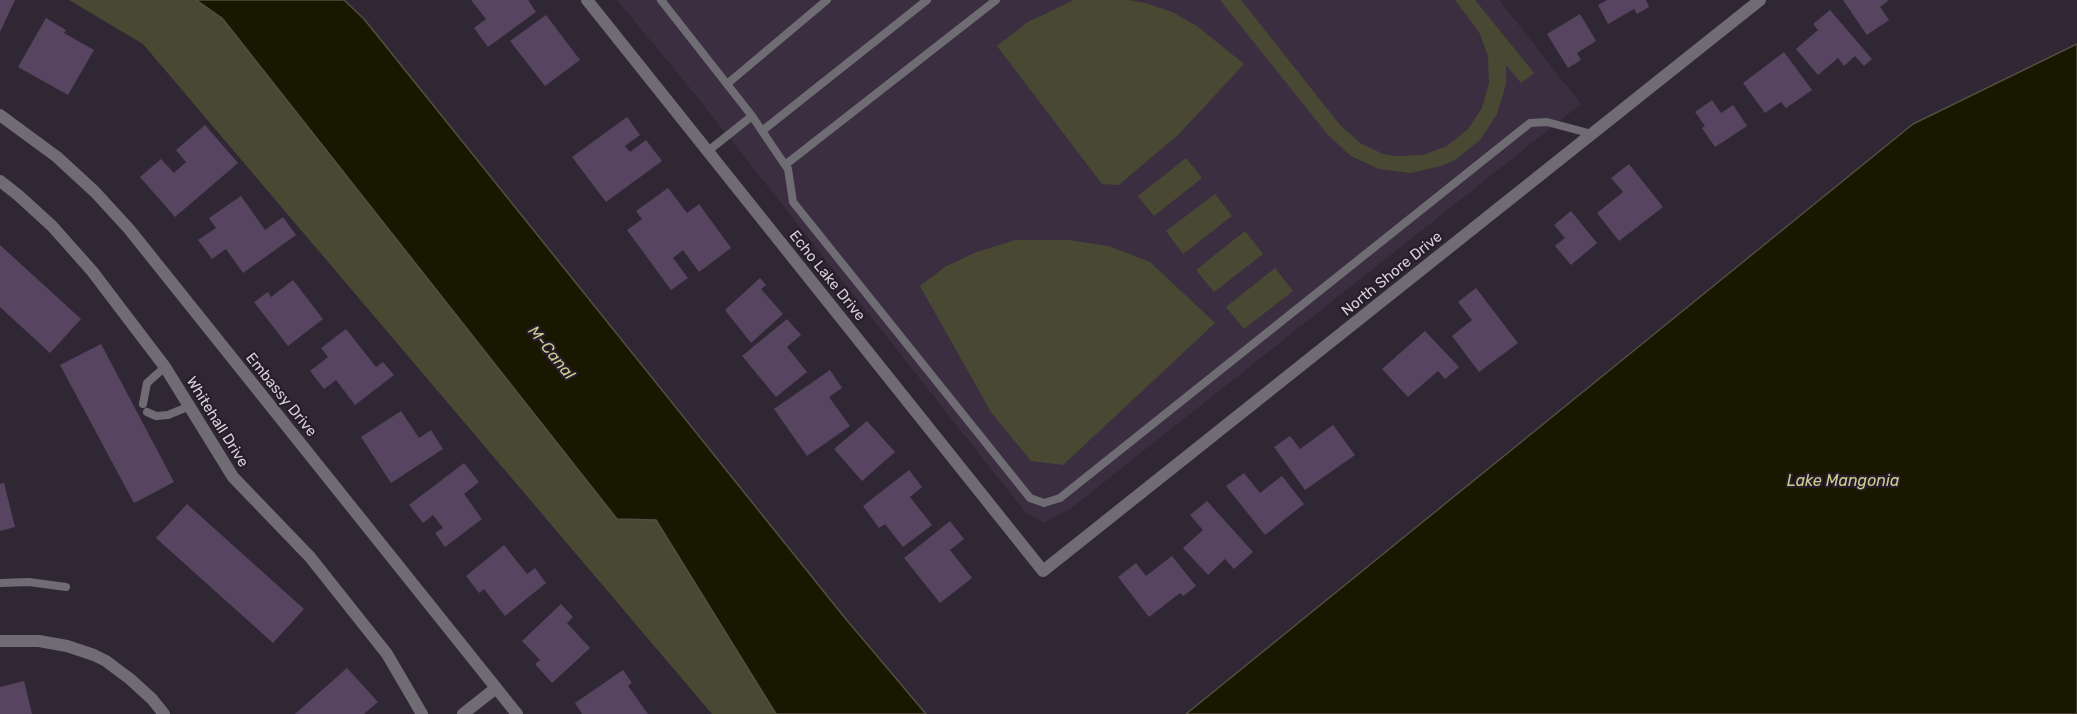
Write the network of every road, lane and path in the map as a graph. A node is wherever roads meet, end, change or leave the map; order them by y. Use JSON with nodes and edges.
{"nodes":[{"id":1,"x":587,"y":0,"type":"edge"},
{"id":2,"x":661,"y":0,"type":"edge"},
{"id":3,"x":827,"y":0,"type":"edge"},
{"id":4,"x":927,"y":0,"type":"edge"},
{"id":5,"x":996,"y":0,"type":"edge"},
{"id":6,"x":1760,"y":0,"type":"edge"},
{"id":7,"x":727,"y":84,"type":"junction"},
{"id":8,"x":0,"y":116,"type":"edge"},
{"id":9,"x":753,"y":116,"type":"junction"},
{"id":10,"x":762,"y":131,"type":"junction"},
{"id":11,"x":1592,"y":134,"type":"junction"},
{"id":12,"x":708,"y":151,"type":"junction"},
{"id":13,"x":785,"y":165,"type":"junction"},
{"id":14,"x":0,"y":181,"type":"edge"},
{"id":15,"x":165,"y":367,"type":"junction"},
{"id":16,"x":190,"y":406,"type":"junction"},
{"id":17,"x":1043,"y":572,"type":"joint"},
{"id":18,"x":0,"y":583,"type":"edge"},
{"id":19,"x":66,"y":587,"type":"dead end"},
{"id":20,"x":0,"y":641,"type":"edge"},
{"id":21,"x":496,"y":688,"type":"junction"},
{"id":22,"x":164,"y":714,"type":"edge"},
{"id":23,"x":422,"y":714,"type":"edge"},
{"id":24,"x":463,"y":714,"type":"edge"},
{"id":25,"x":517,"y":714,"type":"edge"}],
"edges":[{"from":1,"to":12,"type":"street","name":"Echo Lake Drive"},
{"from":2,"to":7,"type":"lane"},
{"from":3,"to":7,"type":"lane"},
{"from":4,"to":10,"type":"lane"},
{"from":5,"to":13,"type":"lane"},
{"from":6,"to":11,"type":"street","name":"North Shore Drive"},
{"from":7,"to":9,"type":"lane"},
{"from":8,"to":21,"type":"street","name":"Embassy Drive"},
{"from":9,"to":10,"type":"lane"},
{"from":9,"to":12,"type":"lane"},
{"from":10,"to":13,"type":"lane"},
{"from":11,"to":13,"type":"lane"},
{"from":11,"to":17,"type":"street","name":"North Shore Drive"},
{"from":12,"to":17,"type":"street","name":"Echo Lake Drive"},
{"from":14,"to":15,"type":"street","name":"Whitehall Drive"},
{"from":15,"to":16,"type":"street","name":"Whitehall Drive"},
{"from":15,"to":16,"type":"lane"},
{"from":16,"to":23,"type":"street","name":"Whitehall Drive"},
{"from":18,"to":19,"type":"lane"},
{"from":20,"to":22,"type":"street"},
{"from":21,"to":24,"type":"street"},
{"from":21,"to":25,"type":"street","name":"Embassy Drive"}]}
